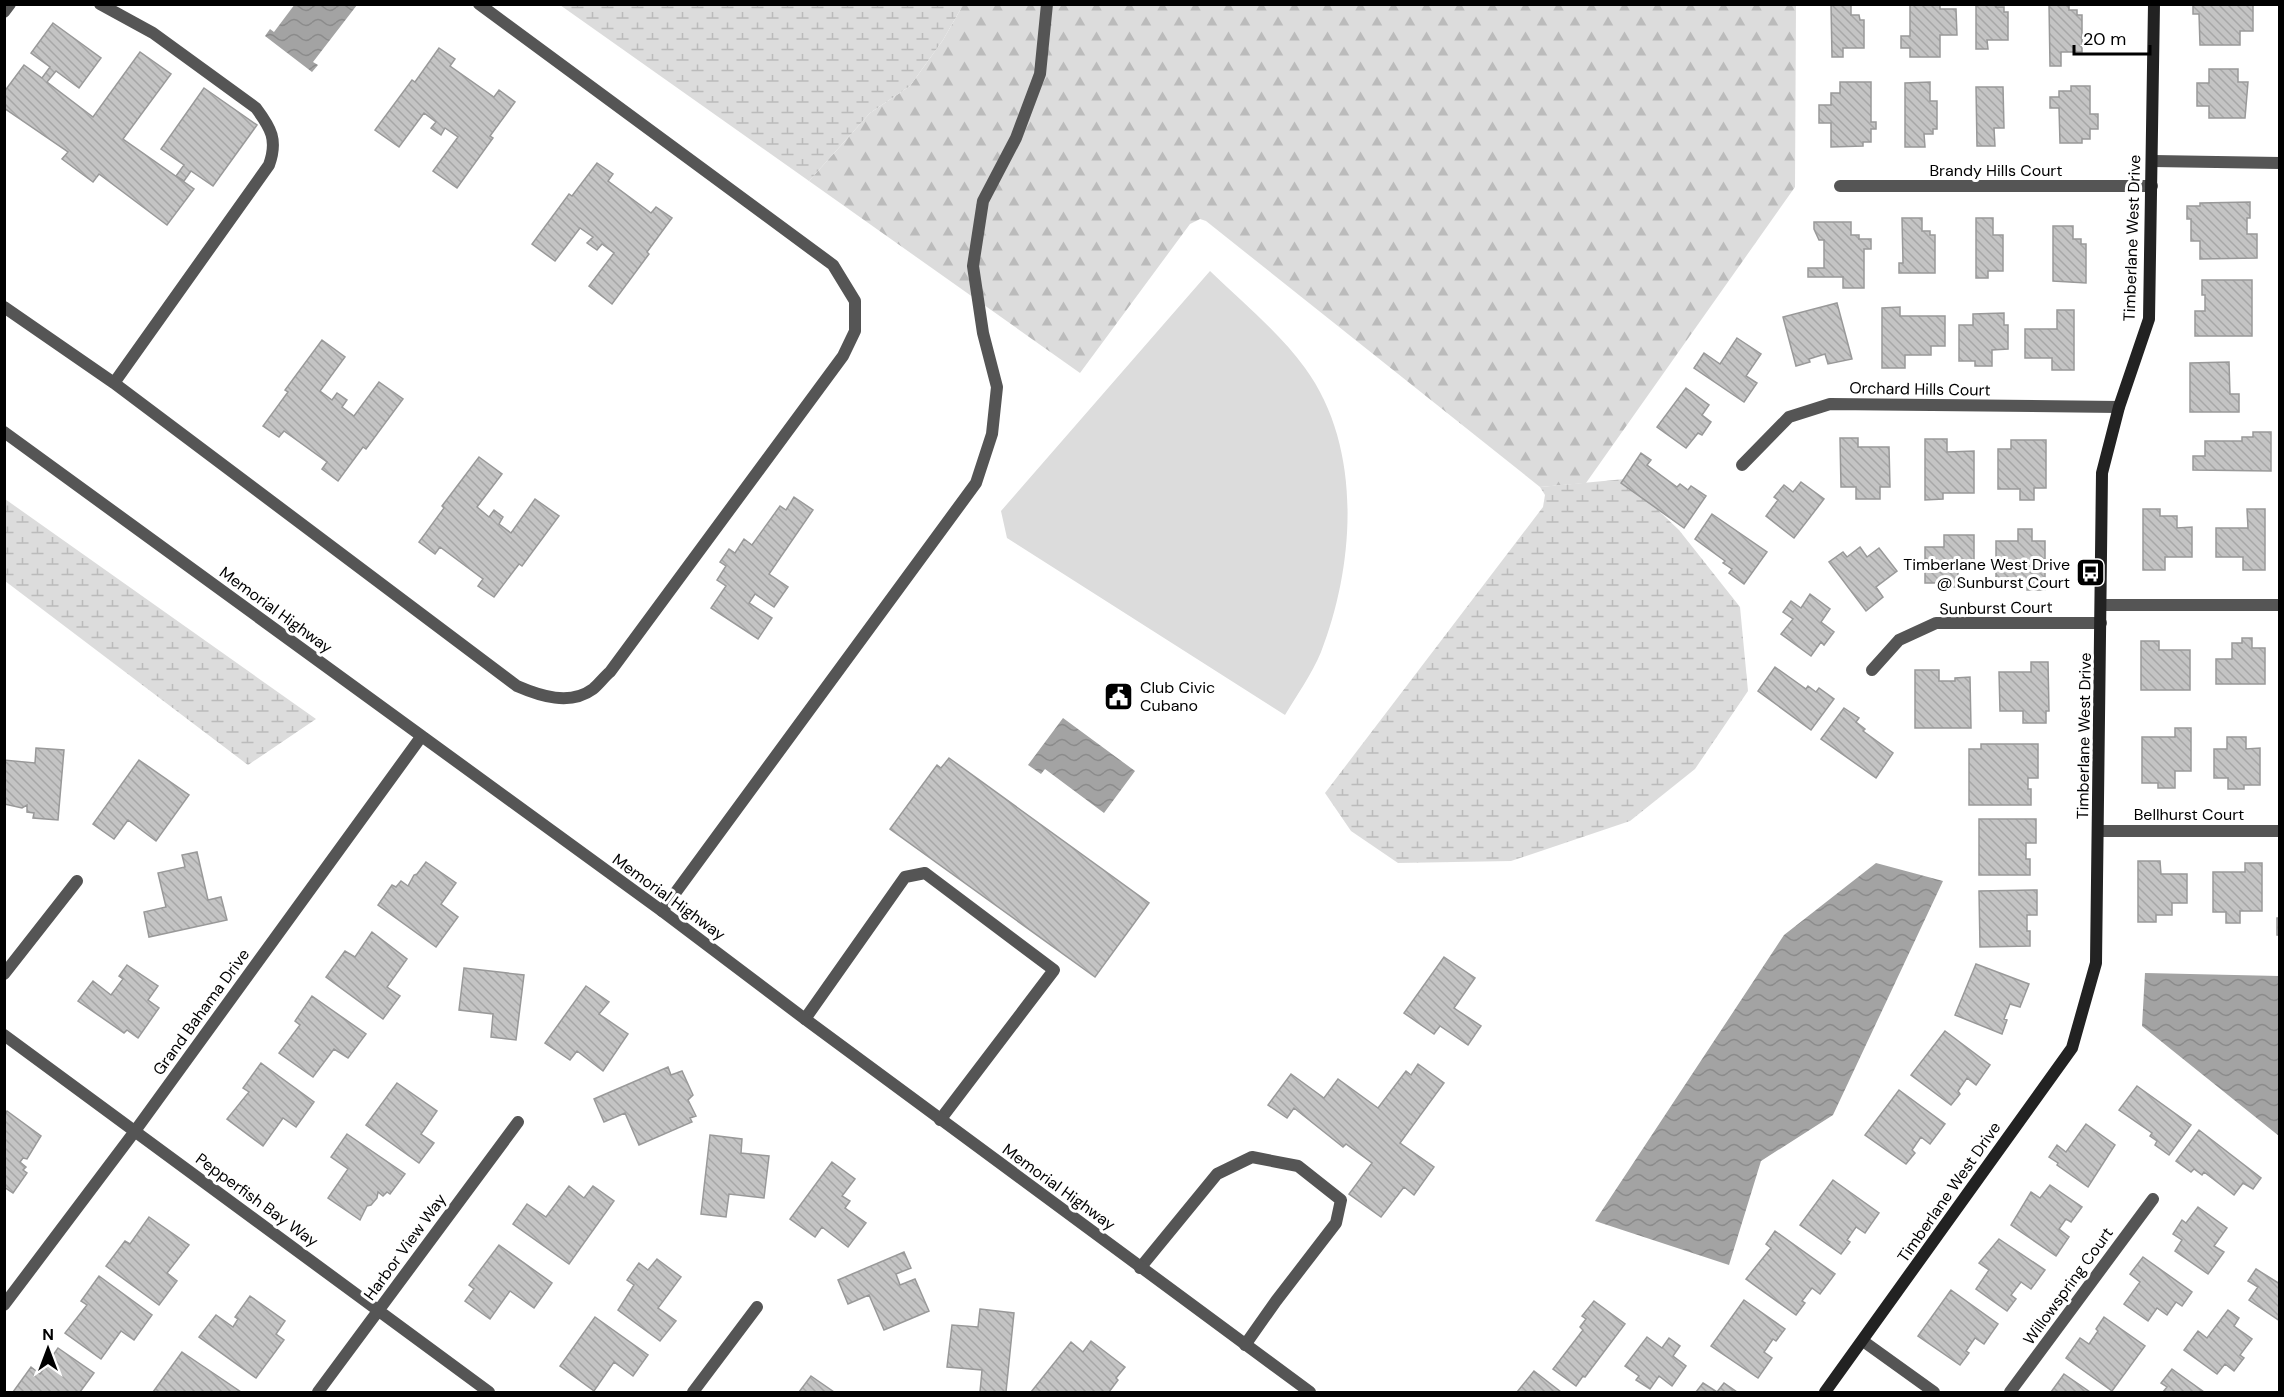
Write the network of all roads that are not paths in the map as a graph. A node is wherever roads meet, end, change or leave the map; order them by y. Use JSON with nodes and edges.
{"nodes":[{"id":1,"x":10,"y":4,"type":"edge"},
{"id":2,"x":100,"y":4,"type":"edge"},
{"id":3,"x":479,"y":4,"type":"edge"},
{"id":4,"x":1047,"y":4,"type":"edge"},
{"id":5,"x":2154,"y":4,"type":"edge"},
{"id":6,"x":4,"y":12,"type":"edge"},
{"id":7,"x":2153,"y":161,"type":"junction"},
{"id":8,"x":2280,"y":163,"type":"edge"},
{"id":9,"x":1840,"y":186,"type":"dead end"},
{"id":10,"x":2152,"y":186,"type":"junction"},
{"id":11,"x":4,"y":307,"type":"edge"},
{"id":12,"x":114,"y":383,"type":"junction"},
{"id":13,"x":2119,"y":407,"type":"junction"},
{"id":14,"x":4,"y":432,"type":"edge"},
{"id":15,"x":1742,"y":465,"type":"dead end"},
{"id":16,"x":2102,"y":605,"type":"junction"},
{"id":17,"x":2280,"y":605,"type":"edge"},
{"id":18,"x":2102,"y":623,"type":"junction"},
{"id":19,"x":1872,"y":670,"type":"dead end"},
{"id":20,"x":421,"y":737,"type":"junction"},
{"id":21,"x":2099,"y":831,"type":"junction"},
{"id":22,"x":2280,"y":831,"type":"edge"},
{"id":23,"x":77,"y":880,"type":"dead end"},
{"id":24,"x":662,"y":911,"type":"junction"},
{"id":25,"x":4,"y":974,"type":"edge"},
{"id":26,"x":805,"y":1019,"type":"junction"},
{"id":27,"x":4,"y":1035,"type":"edge"},
{"id":28,"x":940,"y":1120,"type":"junction"},
{"id":29,"x":518,"y":1122,"type":"dead end"},
{"id":30,"x":135,"y":1131,"type":"junction"},
{"id":31,"x":2153,"y":1199,"type":"dead end"},
{"id":32,"x":1140,"y":1268,"type":"junction"},
{"id":33,"x":4,"y":1305,"type":"edge"},
{"id":34,"x":757,"y":1307,"type":"dead end"},
{"id":35,"x":378,"y":1311,"type":"junction"},
{"id":36,"x":1863,"y":1341,"type":"junction"},
{"id":37,"x":1245,"y":1345,"type":"junction"},
{"id":38,"x":318,"y":1392,"type":"edge"},
{"id":39,"x":489,"y":1392,"type":"edge"},
{"id":40,"x":693,"y":1392,"type":"edge"},
{"id":41,"x":1310,"y":1392,"type":"edge"},
{"id":42,"x":1825,"y":1392,"type":"edge"},
{"id":43,"x":1934,"y":1392,"type":"edge"},
{"id":44,"x":2010,"y":1392,"type":"edge"}],
"edges":[{"from":1,"to":6,"type":"street"},
{"from":2,"to":12,"type":"street"},
{"from":3,"to":12,"type":"street"},
{"from":4,"to":24,"type":"street"},
{"from":5,"to":7,"type":"street","name":"Timberlane West Drive"},
{"from":7,"to":8,"type":"street"},
{"from":7,"to":10,"type":"street","name":"Timberlane West Drive"},
{"from":9,"to":10,"type":"street","name":"Brandy Hills Court"},
{"from":10,"to":13,"type":"street","name":"Timberlane West Drive"},
{"from":11,"to":12,"type":"street"},
{"from":13,"to":15,"type":"street","name":"Orchard Hills Court"},
{"from":13,"to":16,"type":"street","name":"Timberlane West Drive"},
{"from":14,"to":20,"type":"street","name":"Memorial Highway"},
{"from":16,"to":17,"type":"street"},
{"from":16,"to":18,"type":"street","name":"Timberlane West Drive"},
{"from":18,"to":19,"type":"street","name":"Sunburst Court"},
{"from":18,"to":21,"type":"street","name":"Timberlane West Drive"},
{"from":20,"to":24,"type":"street","name":"Memorial Highway"},
{"from":20,"to":30,"type":"street","name":"Grand Bahama Drive"},
{"from":21,"to":22,"type":"street","name":"Bellhurst Court"},
{"from":21,"to":36,"type":"street","name":"Timberlane West Drive"},
{"from":23,"to":25,"type":"street"},
{"from":24,"to":26,"type":"street","name":"Memorial Highway"},
{"from":26,"to":28,"type":"street","name":"Memorial Highway"},
{"from":26,"to":28,"type":"street"},
{"from":27,"to":30,"type":"street","name":"Pepperfish Bay Way"},
{"from":28,"to":32,"type":"street","name":"Memorial Highway"},
{"from":29,"to":35,"type":"street","name":"Harbor View Way"},
{"from":30,"to":33,"type":"street","name":"Grand Bahama Drive"},
{"from":30,"to":35,"type":"street","name":"Pepperfish Bay Way"},
{"from":31,"to":44,"type":"street","name":"Willowspring Court"},
{"from":32,"to":37,"type":"street","name":"Memorial Highway"},
{"from":32,"to":37,"type":"street"},
{"from":34,"to":40,"type":"street"},
{"from":35,"to":38,"type":"street","name":"Harbor View Way"},
{"from":35,"to":39,"type":"street","name":"Pepperfish Bay Way"},
{"from":36,"to":42,"type":"street","name":"Timberlane West Drive"},
{"from":36,"to":43,"type":"street"},
{"from":37,"to":41,"type":"street","name":"Memorial Highway"}]}
